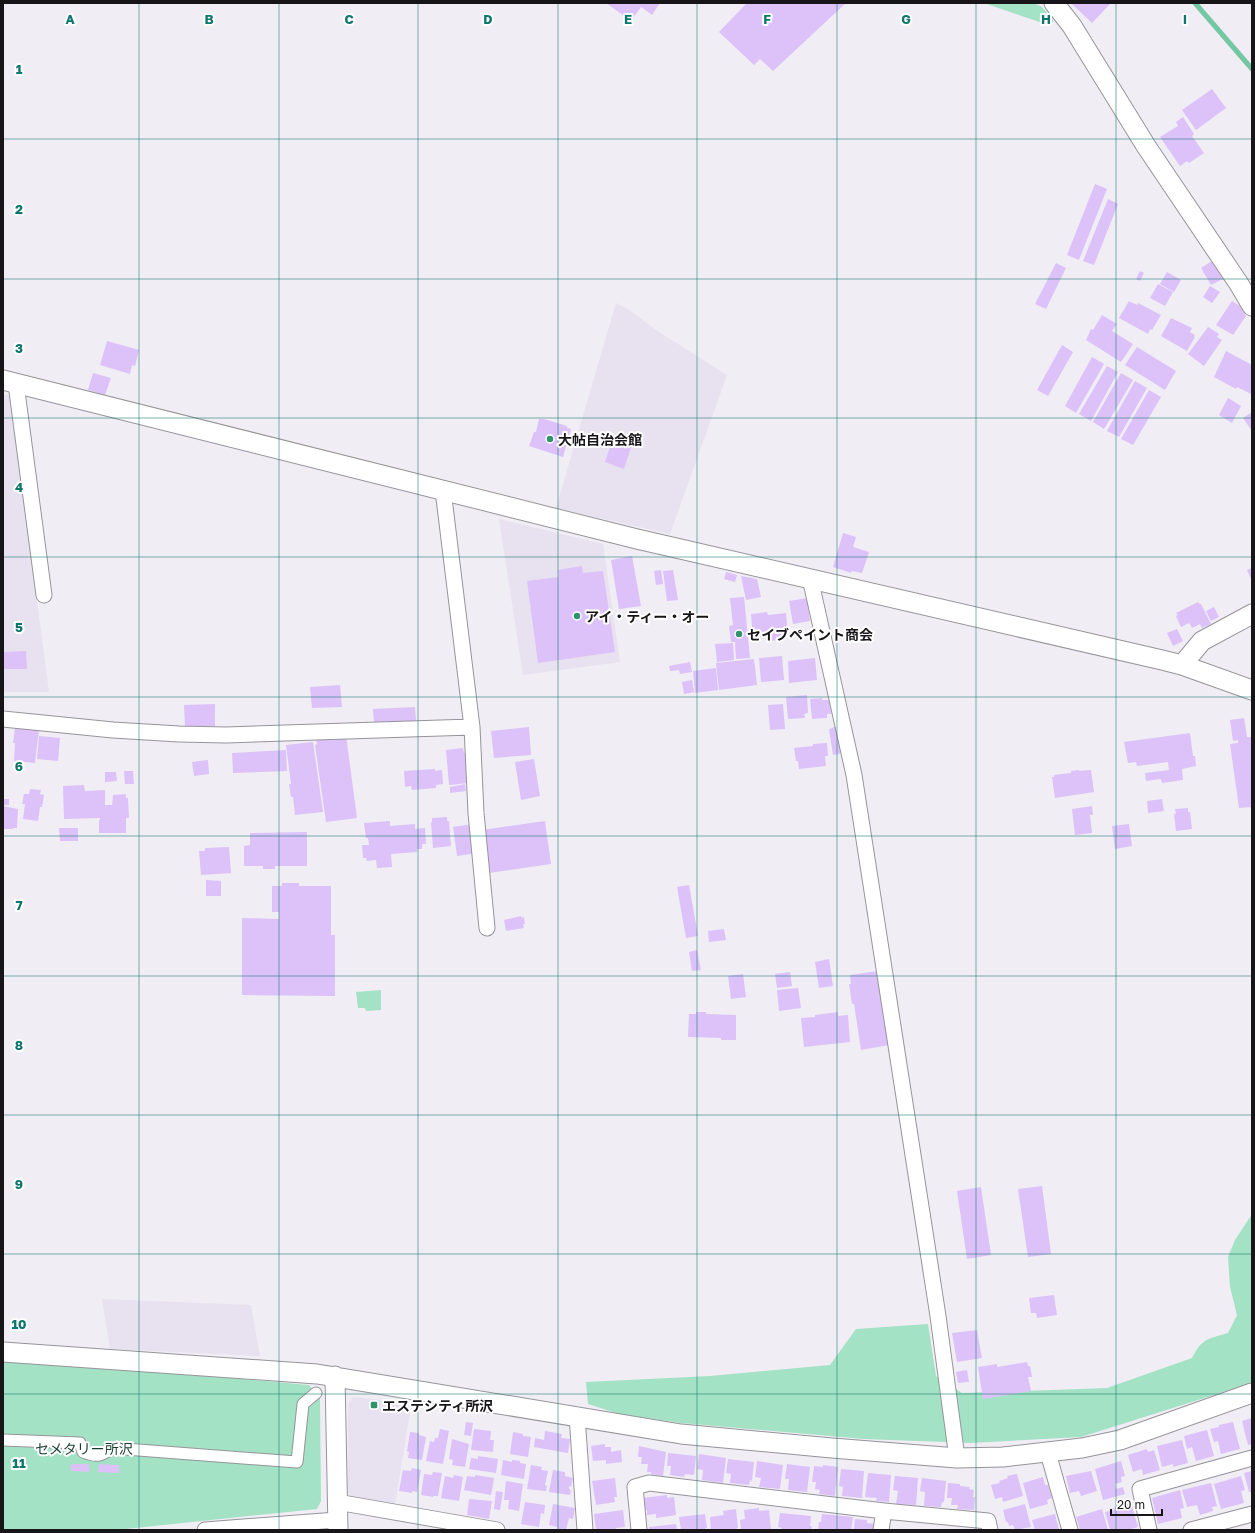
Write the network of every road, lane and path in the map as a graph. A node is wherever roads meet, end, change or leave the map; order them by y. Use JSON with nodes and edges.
{"nodes":[{"id":1,"x":1054,"y":3,"type":"edge"},
{"id":2,"x":1252,"y":306,"type":"edge"},
{"id":3,"x":10,"y":382,"type":"edge"},
{"id":4,"x":443,"y":490,"type":"junction"},
{"id":5,"x":810,"y":578,"type":"junction"},
{"id":6,"x":44,"y":595,"type":"dead end"},
{"id":7,"x":1252,"y":614,"type":"edge"},
{"id":8,"x":1182,"y":665,"type":"junction"},
{"id":9,"x":1252,"y":690,"type":"edge"},
{"id":10,"x":3,"y":719,"type":"edge"},
{"id":11,"x":472,"y":727,"type":"junction"},
{"id":12,"x":487,"y":928,"type":"dead end"},
{"id":13,"x":3,"y":1352,"type":"edge"},
{"id":14,"x":335,"y":1376,"type":"junction"},
{"id":15,"x":316,"y":1393,"type":"dead end"},
{"id":16,"x":1252,"y":1393,"type":"edge"},
{"id":17,"x":577,"y":1416,"type":"junction"},
{"id":18,"x":3,"y":1440,"type":"edge"},
{"id":19,"x":1048,"y":1453,"type":"junction"},
{"id":20,"x":957,"y":1458,"type":"junction"},
{"id":21,"x":1252,"y":1458,"type":"edge"},
{"id":22,"x":884,"y":1511,"type":"junction"},
{"id":23,"x":1252,"y":1514,"type":"edge"},
{"id":24,"x":337,"y":1517,"type":"edge"},
{"id":25,"x":1232,"y":1525,"type":"edge"},
{"id":26,"x":462,"y":1527,"type":"edge"},
{"id":27,"x":205,"y":1530,"type":"edge"},
{"id":28,"x":497,"y":1530,"type":"edge"},
{"id":29,"x":585,"y":1530,"type":"edge"},
{"id":30,"x":639,"y":1530,"type":"edge"},
{"id":31,"x":881,"y":1530,"type":"edge"},
{"id":32,"x":990,"y":1530,"type":"edge"},
{"id":33,"x":1070,"y":1530,"type":"edge"},
{"id":34,"x":1149,"y":1530,"type":"edge"},
{"id":35,"x":1191,"y":1530,"type":"edge"}],
"edges":[{"from":1,"to":2,"type":"street"},
{"from":3,"to":4,"type":"street"},
{"from":3,"to":6,"type":"street"},
{"from":4,"to":5,"type":"street"},
{"from":4,"to":11,"type":"street"},
{"from":5,"to":8,"type":"street"},
{"from":5,"to":20,"type":"street"},
{"from":7,"to":8,"type":"street"},
{"from":8,"to":9,"type":"street"},
{"from":10,"to":11,"type":"street"},
{"from":11,"to":12,"type":"street"},
{"from":13,"to":14,"type":"street"},
{"from":14,"to":17,"type":"street"},
{"from":14,"to":24,"type":"street"},
{"from":15,"to":18,"type":"street"},
{"from":16,"to":19,"type":"street"},
{"from":17,"to":20,"type":"street"},
{"from":17,"to":29,"type":"street"},
{"from":19,"to":20,"type":"street"},
{"from":19,"to":33,"type":"street"},
{"from":21,"to":34,"type":"street"},
{"from":22,"to":30,"type":"street"},
{"from":22,"to":31,"type":"street"},
{"from":22,"to":32,"type":"street"},
{"from":23,"to":25,"type":"street"},
{"from":24,"to":26,"type":"street"},
{"from":24,"to":27,"type":"street"},
{"from":25,"to":35,"type":"street"},
{"from":26,"to":28,"type":"street"}]}
